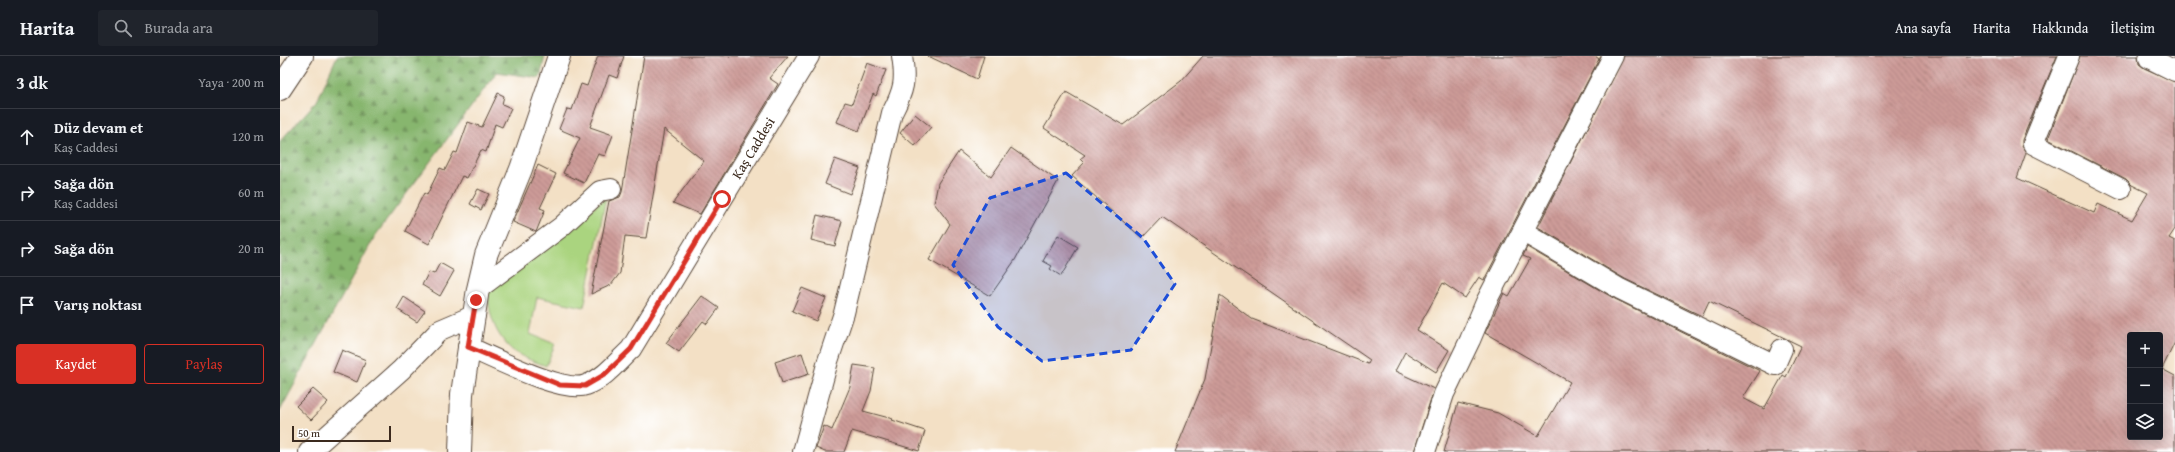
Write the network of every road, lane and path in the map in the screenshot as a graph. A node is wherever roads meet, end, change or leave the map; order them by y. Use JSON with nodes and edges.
{"nodes":[{"id":1,"x":302,"y":56,"type":"edge"},
{"id":2,"x":559,"y":56,"type":"edge"},
{"id":3,"x":808,"y":56,"type":"edge"},
{"id":4,"x":902,"y":56,"type":"edge"},
{"id":5,"x":1613,"y":56,"type":"edge"},
{"id":6,"x":2069,"y":56,"type":"edge"},
{"id":7,"x":2150,"y":56,"type":"edge"},
{"id":8,"x":2175,"y":71,"type":"edge"},
{"id":9,"x":280,"y":89,"type":"edge"},
{"id":10,"x":611,"y":189,"type":"dead end"},
{"id":11,"x":2121,"y":189,"type":"dead end"},
{"id":12,"x":1524,"y":232,"type":"junction"},
{"id":13,"x":478,"y":288,"type":"junction"},
{"id":14,"x":475,"y":315,"type":"junction"},
{"id":15,"x":468,"y":347,"type":"junction"},
{"id":16,"x":1782,"y":348,"type":"dead end"},
{"id":17,"x":309,"y":452,"type":"edge"},
{"id":18,"x":460,"y":452,"type":"edge"},
{"id":19,"x":803,"y":452,"type":"edge"},
{"id":20,"x":1425,"y":452,"type":"edge"}],
"edges":[{"from":1,"to":9,"type":"main road"},
{"from":2,"to":13,"type":"main road"},
{"from":3,"to":15,"type":"street","name":"Kaş Caddesi"},
{"from":4,"to":19,"type":"street"},
{"from":5,"to":12,"type":"street"},
{"from":6,"to":11,"type":"street"},
{"from":7,"to":8,"type":"street"},
{"from":10,"to":13,"type":"street"},
{"from":12,"to":16,"type":"street"},
{"from":12,"to":20,"type":"street"},
{"from":13,"to":14,"type":"main road"},
{"from":14,"to":15,"type":"main road"},
{"from":14,"to":17,"type":"street"},
{"from":15,"to":18,"type":"main road"}]}
